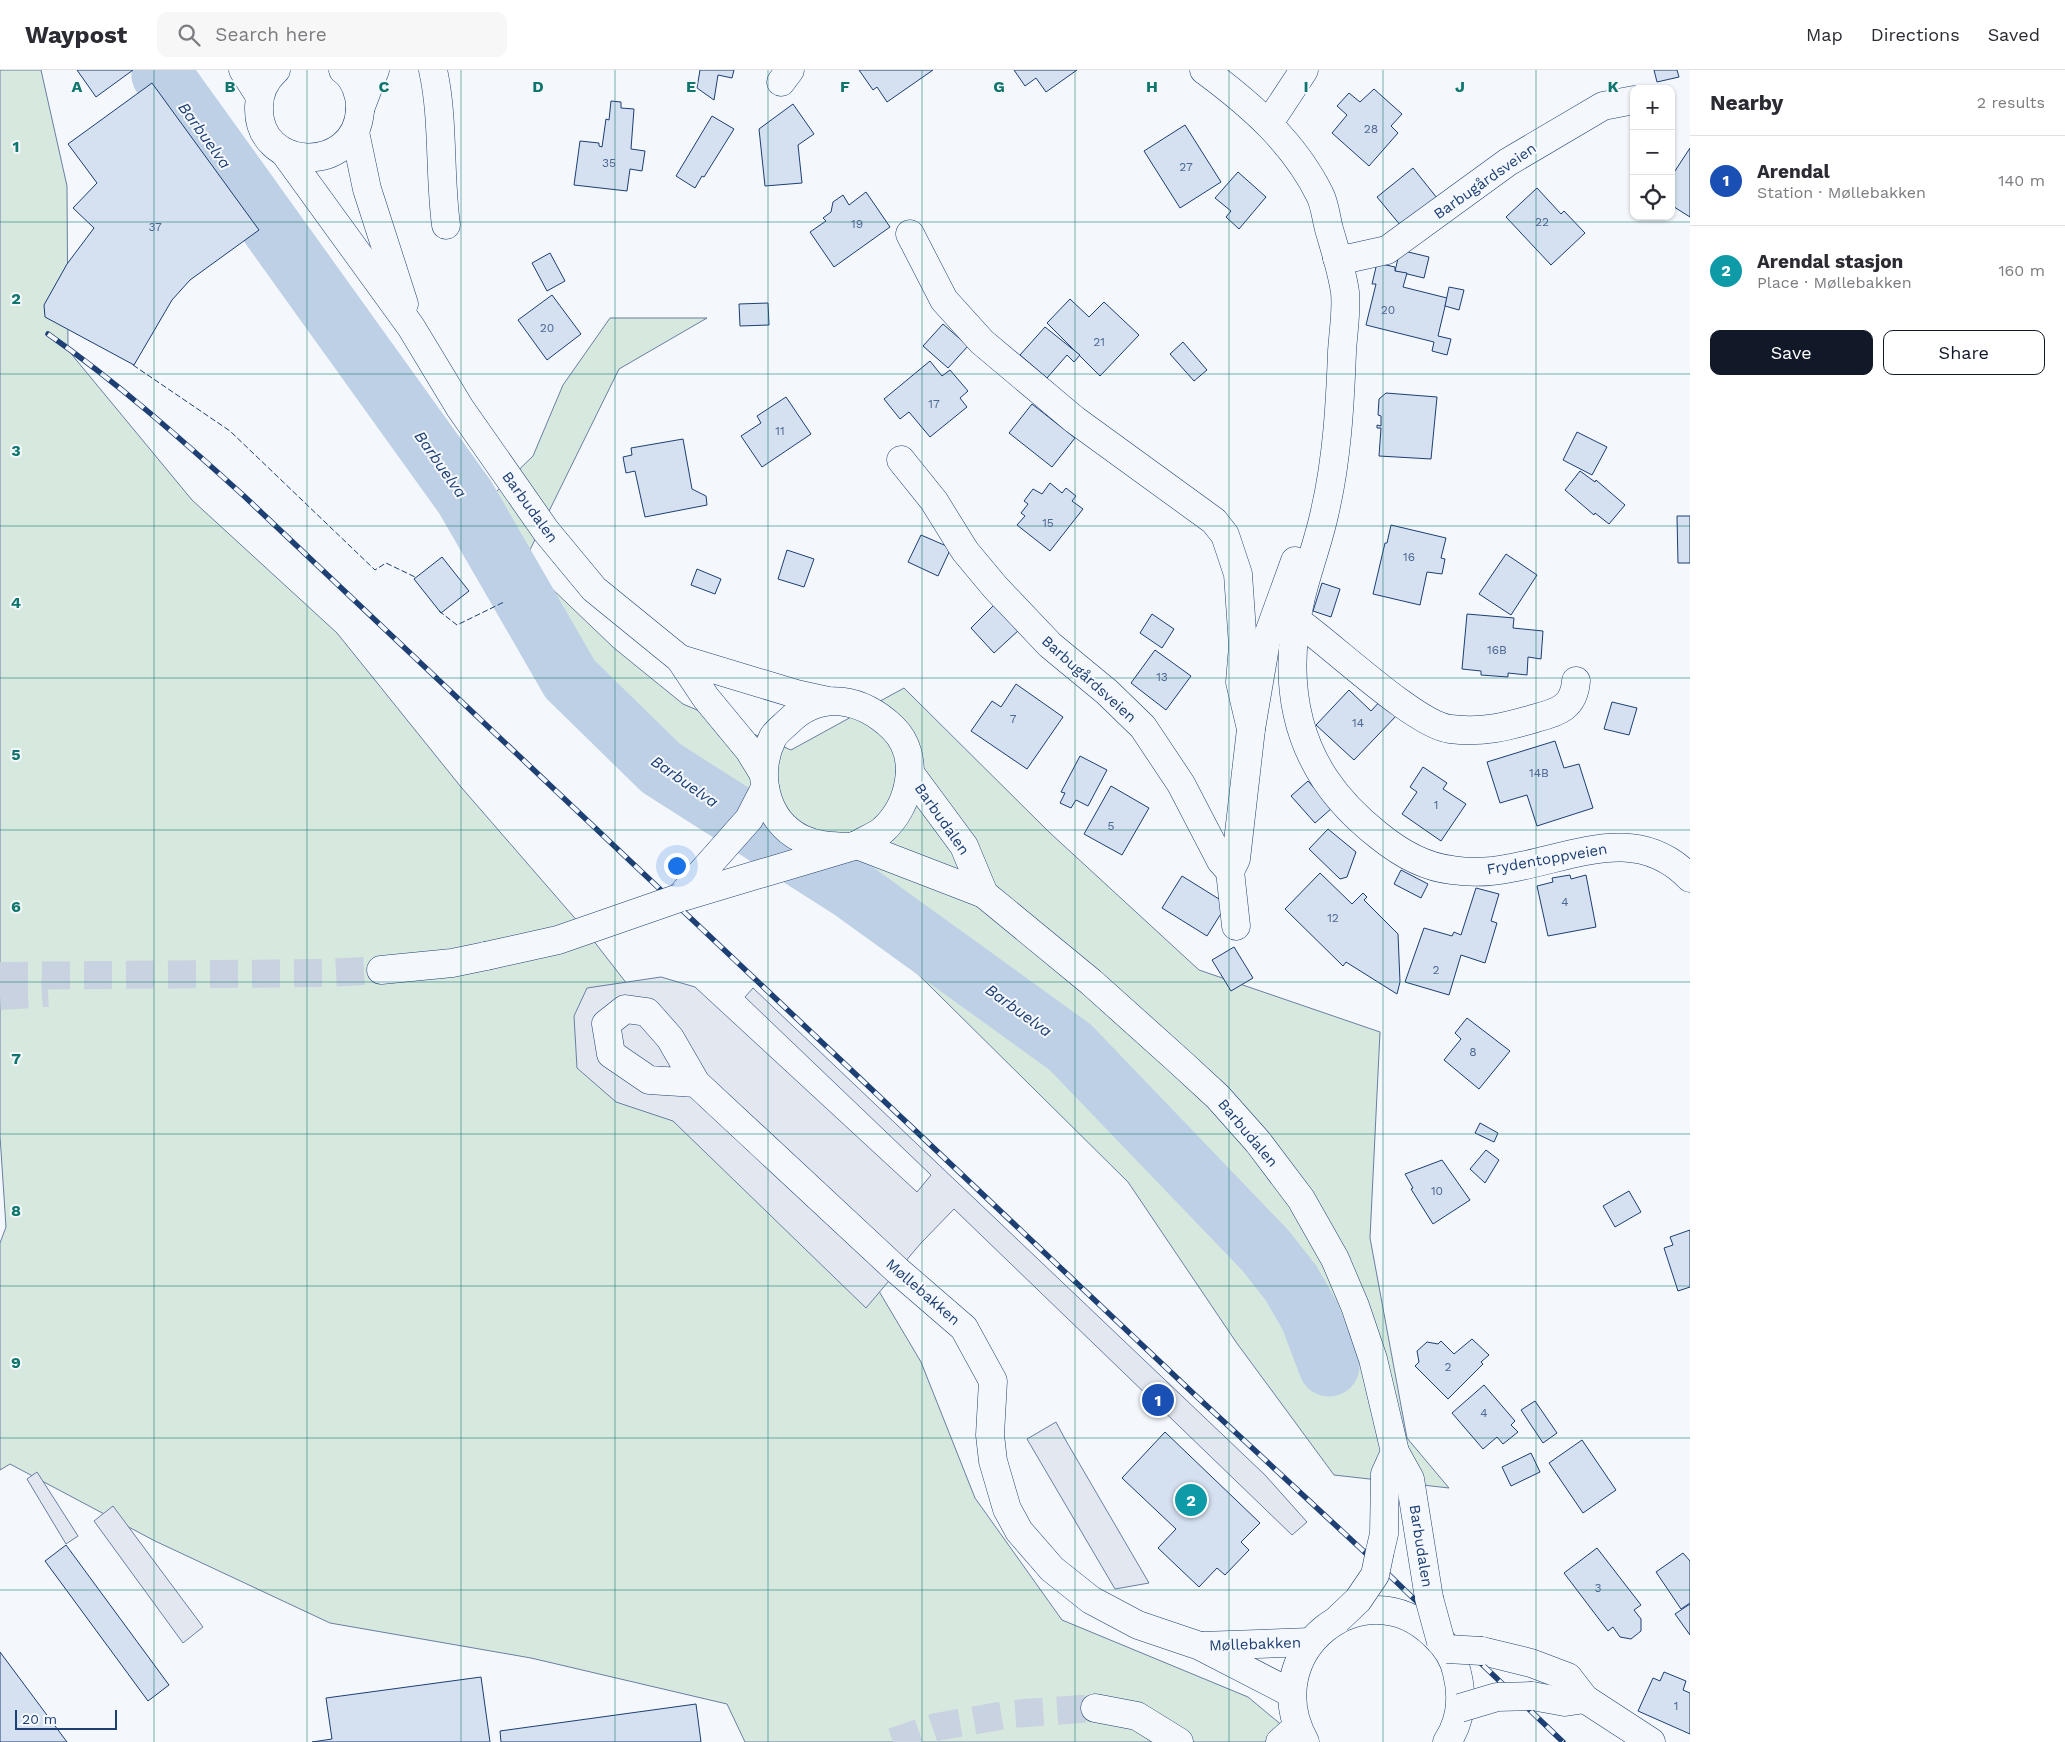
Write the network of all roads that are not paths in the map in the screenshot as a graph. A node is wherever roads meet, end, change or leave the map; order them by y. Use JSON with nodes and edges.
{"nodes":[{"id":1,"x":243,"y":70,"type":"edge"},
{"id":2,"x":276,"y":70,"type":"edge"},
{"id":3,"x":343,"y":70,"type":"edge"},
{"id":4,"x":375,"y":70,"type":"edge"},
{"id":5,"x":433,"y":70,"type":"edge"},
{"id":6,"x":1204,"y":70,"type":"edge"},
{"id":7,"x":1304,"y":70,"type":"edge"},
{"id":8,"x":259,"y":96,"type":"junction"},
{"id":9,"x":1630,"y":101,"type":"edge"},
{"id":10,"x":358,"y":120,"type":"junction"},
{"id":11,"x":1267,"y":122,"type":"junction"},
{"id":12,"x":284,"y":152,"type":"junction"},
{"id":13,"x":446,"y":225,"type":"dead end"},
{"id":14,"x":910,"y":234,"type":"dead end"},
{"id":15,"x":1337,"y":258,"type":"junction"},
{"id":16,"x":412,"y":327,"type":"junction"},
{"id":17,"x":901,"y":460,"type":"dead end"},
{"id":18,"x":1317,"y":540,"type":"junction"},
{"id":19,"x":1296,"y":620,"type":"junction"},
{"id":20,"x":680,"y":659,"type":"junction"},
{"id":21,"x":1576,"y":681,"type":"dead end"},
{"id":22,"x":828,"y":701,"type":"junction"},
{"id":23,"x":1251,"y":729,"type":"junction"},
{"id":24,"x":910,"y":773,"type":"junction"},
{"id":25,"x":764,"y":780,"type":"junction"},
{"id":26,"x":852,"y":846,"type":"junction"},
{"id":27,"x":1230,"y":871,"type":"junction"},
{"id":28,"x":1690,"y":878,"type":"edge"},
{"id":29,"x":984,"y":894,"type":"junction"},
{"id":30,"x":679,"y":898,"type":"junction"},
{"id":31,"x":1236,"y":926,"type":"dead end"},
{"id":32,"x":381,"y":970,"type":"tunnel mouth"},
{"id":33,"x":696,"y":1083,"type":"dead end"},
{"id":34,"x":1396,"y":1452,"type":"junction"},
{"id":35,"x":1336,"y":1620,"type":"junction"},
{"id":36,"x":1310,"y":1642,"type":"junction"},
{"id":37,"x":1200,"y":1646,"type":"junction"},
{"id":38,"x":1444,"y":1646,"type":"junction"},
{"id":39,"x":1291,"y":1693,"type":"junction"},
{"id":40,"x":1585,"y":1699,"type":"junction"},
{"id":41,"x":1095,"y":1708,"type":"tunnel mouth"},
{"id":42,"x":1460,"y":1708,"type":"junction"},
{"id":43,"x":1294,"y":1737,"type":"edge"},
{"id":44,"x":1179,"y":1742,"type":"edge"},
{"id":45,"x":1447,"y":1742,"type":"edge"},
{"id":46,"x":1651,"y":1742,"type":"edge"}],
"edges":[{"from":1,"to":8,"type":"street"},
{"from":2,"to":8,"type":"street"},
{"from":3,"to":10,"type":"street","name":"Barbudalen"},
{"from":4,"to":10,"type":"street"},
{"from":5,"to":13,"type":"street"},
{"from":6,"to":11,"type":"street"},
{"from":7,"to":11,"type":"street"},
{"from":8,"to":12,"type":"street","name":"Barbudalen"},
{"from":9,"to":15,"type":"street","name":"Barbugårdsveien"},
{"from":10,"to":12,"type":"street"},
{"from":10,"to":16,"type":"street","name":"Barbudalen"},
{"from":11,"to":15,"type":"street"},
{"from":12,"to":16,"type":"street","name":"Barbudalen"},
{"from":14,"to":23,"type":"street"},
{"from":15,"to":18,"type":"street"},
{"from":16,"to":20,"type":"street","name":"Barbudalen"},
{"from":17,"to":27,"type":"street","name":"Barbugårdsveien"},
{"from":18,"to":19,"type":"street"},
{"from":18,"to":23,"type":"street"},
{"from":19,"to":21,"type":"street"},
{"from":19,"to":28,"type":"street","name":"Frydentoppveien"},
{"from":20,"to":22,"type":"street","name":"Barbudalen"},
{"from":20,"to":25,"type":"street","name":"Barbudalen"},
{"from":22,"to":24,"type":"street"},
{"from":22,"to":25,"type":"street"},
{"from":23,"to":27,"type":"street"},
{"from":24,"to":26,"type":"street"},
{"from":24,"to":29,"type":"street","name":"Barbudalen"},
{"from":25,"to":26,"type":"street"},
{"from":25,"to":30,"type":"street"},
{"from":26,"to":29,"type":"street","name":"Barbudalen"},
{"from":26,"to":30,"type":"street"},
{"from":27,"to":31,"type":"street"},
{"from":29,"to":34,"type":"street","name":"Barbudalen"},
{"from":30,"to":32,"type":"street","bridge":true},
{"from":33,"to":37,"type":"street","name":"Møllebakken"},
{"from":34,"to":35,"type":"street","name":"Barbudalen","bridge":true},
{"from":34,"to":38,"type":"street","name":"Barbudalen","bridge":true},
{"from":35,"to":36,"type":"street","name":"Barbudalen"},
{"from":35,"to":38,"type":"street","bridge":true},
{"from":36,"to":37,"type":"street","name":"Møllebakken"},
{"from":36,"to":39,"type":"street","name":"Barbudalen"},
{"from":37,"to":39,"type":"street","name":"Møllebakken"},
{"from":38,"to":40,"type":"street","bridge":true},
{"from":38,"to":42,"type":"street","name":"Barbudalen"},
{"from":39,"to":43,"type":"street"},
{"from":40,"to":42,"type":"street","bridge":true},
{"from":40,"to":46,"type":"street"},
{"from":41,"to":44,"type":"street"},
{"from":42,"to":45,"type":"street","name":"Barbudalen"}]}
